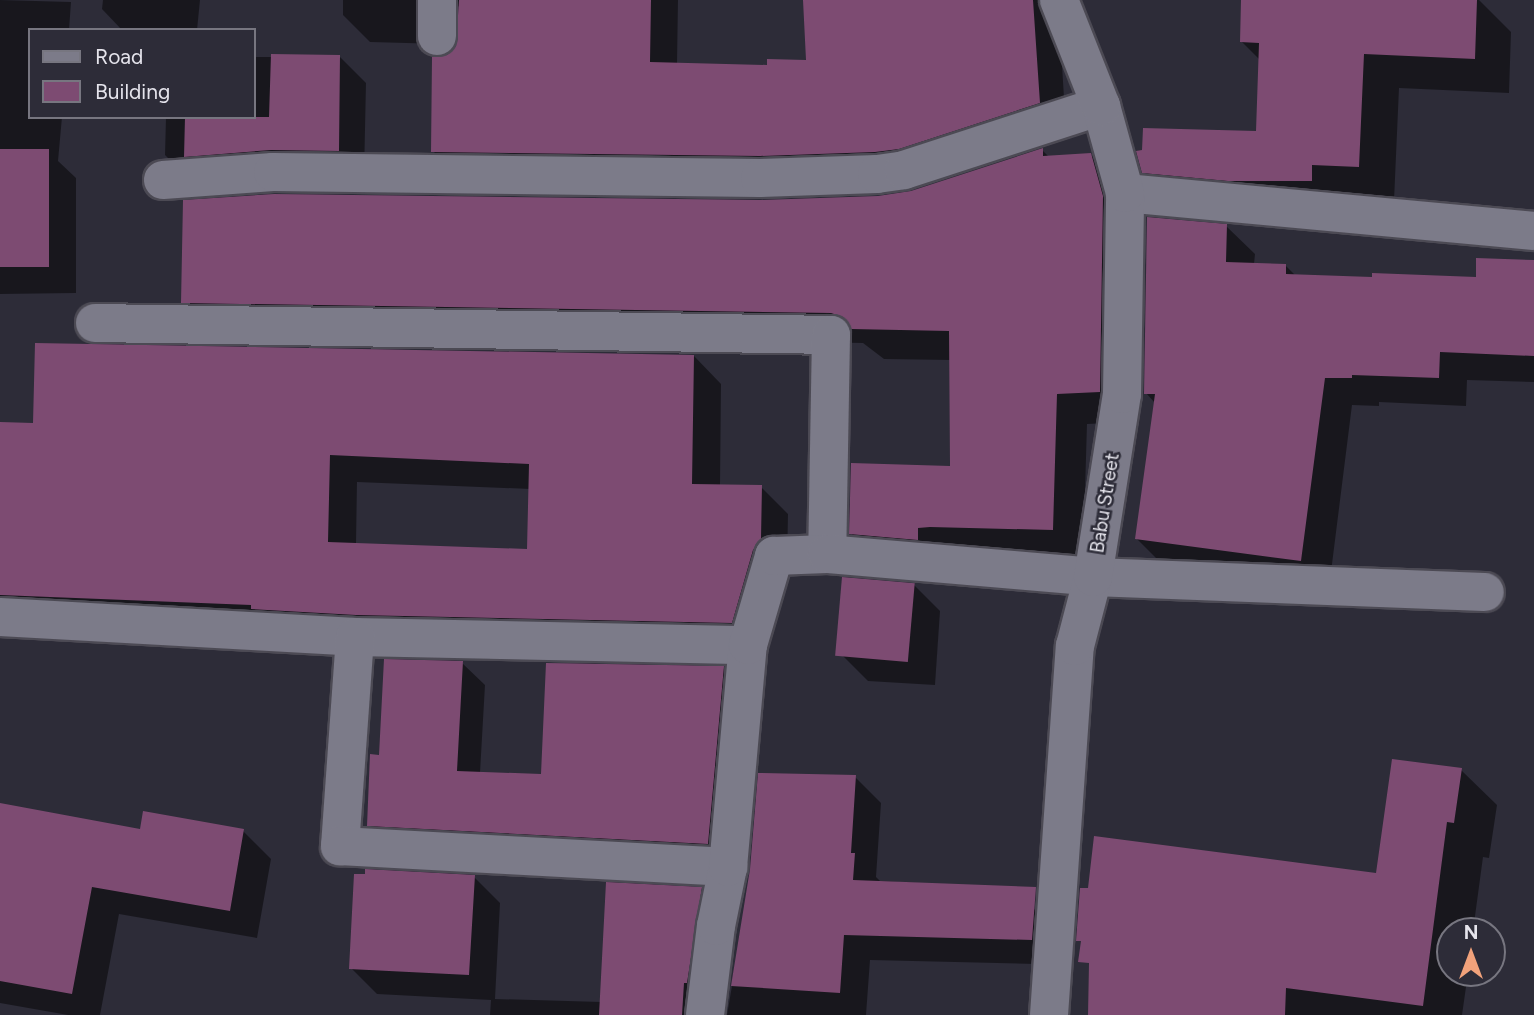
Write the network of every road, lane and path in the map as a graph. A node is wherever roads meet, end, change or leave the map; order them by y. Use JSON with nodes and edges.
{"nodes":[{"id":1,"x":1059,"y":0,"type":"edge"},
{"id":2,"x":1101,"y":106,"type":"junction"},
{"id":3,"x":163,"y":180,"type":"dead end"},
{"id":4,"x":1125,"y":193,"type":"junction"},
{"id":5,"x":1534,"y":231,"type":"edge"},
{"id":6,"x":95,"y":323,"type":"dead end"},
{"id":7,"x":827,"y":554,"type":"junction"},
{"id":8,"x":1093,"y":577,"type":"junction"},
{"id":9,"x":1485,"y":593,"type":"dead end"},
{"id":10,"x":0,"y":617,"type":"edge"},
{"id":11,"x":355,"y":637,"type":"junction"},
{"id":12,"x":748,"y":645,"type":"junction"},
{"id":13,"x":728,"y":867,"type":"junction"},
{"id":14,"x":705,"y":1015,"type":"edge"},
{"id":15,"x":1049,"y":1015,"type":"edge"}],
"edges":[{"from":1,"to":2,"type":"street","name":"Babu Street"},
{"from":2,"to":3,"type":"street"},
{"from":2,"to":4,"type":"street","name":"Babu Street"},
{"from":4,"to":5,"type":"street"},
{"from":4,"to":8,"type":"street","name":"Babu Street"},
{"from":6,"to":7,"type":"street"},
{"from":7,"to":8,"type":"street"},
{"from":7,"to":12,"type":"street"},
{"from":8,"to":9,"type":"street"},
{"from":8,"to":15,"type":"street","name":"Babu Street"},
{"from":10,"to":11,"type":"street"},
{"from":11,"to":12,"type":"street"},
{"from":11,"to":13,"type":"street"},
{"from":12,"to":13,"type":"street"},
{"from":13,"to":14,"type":"street"}]}
